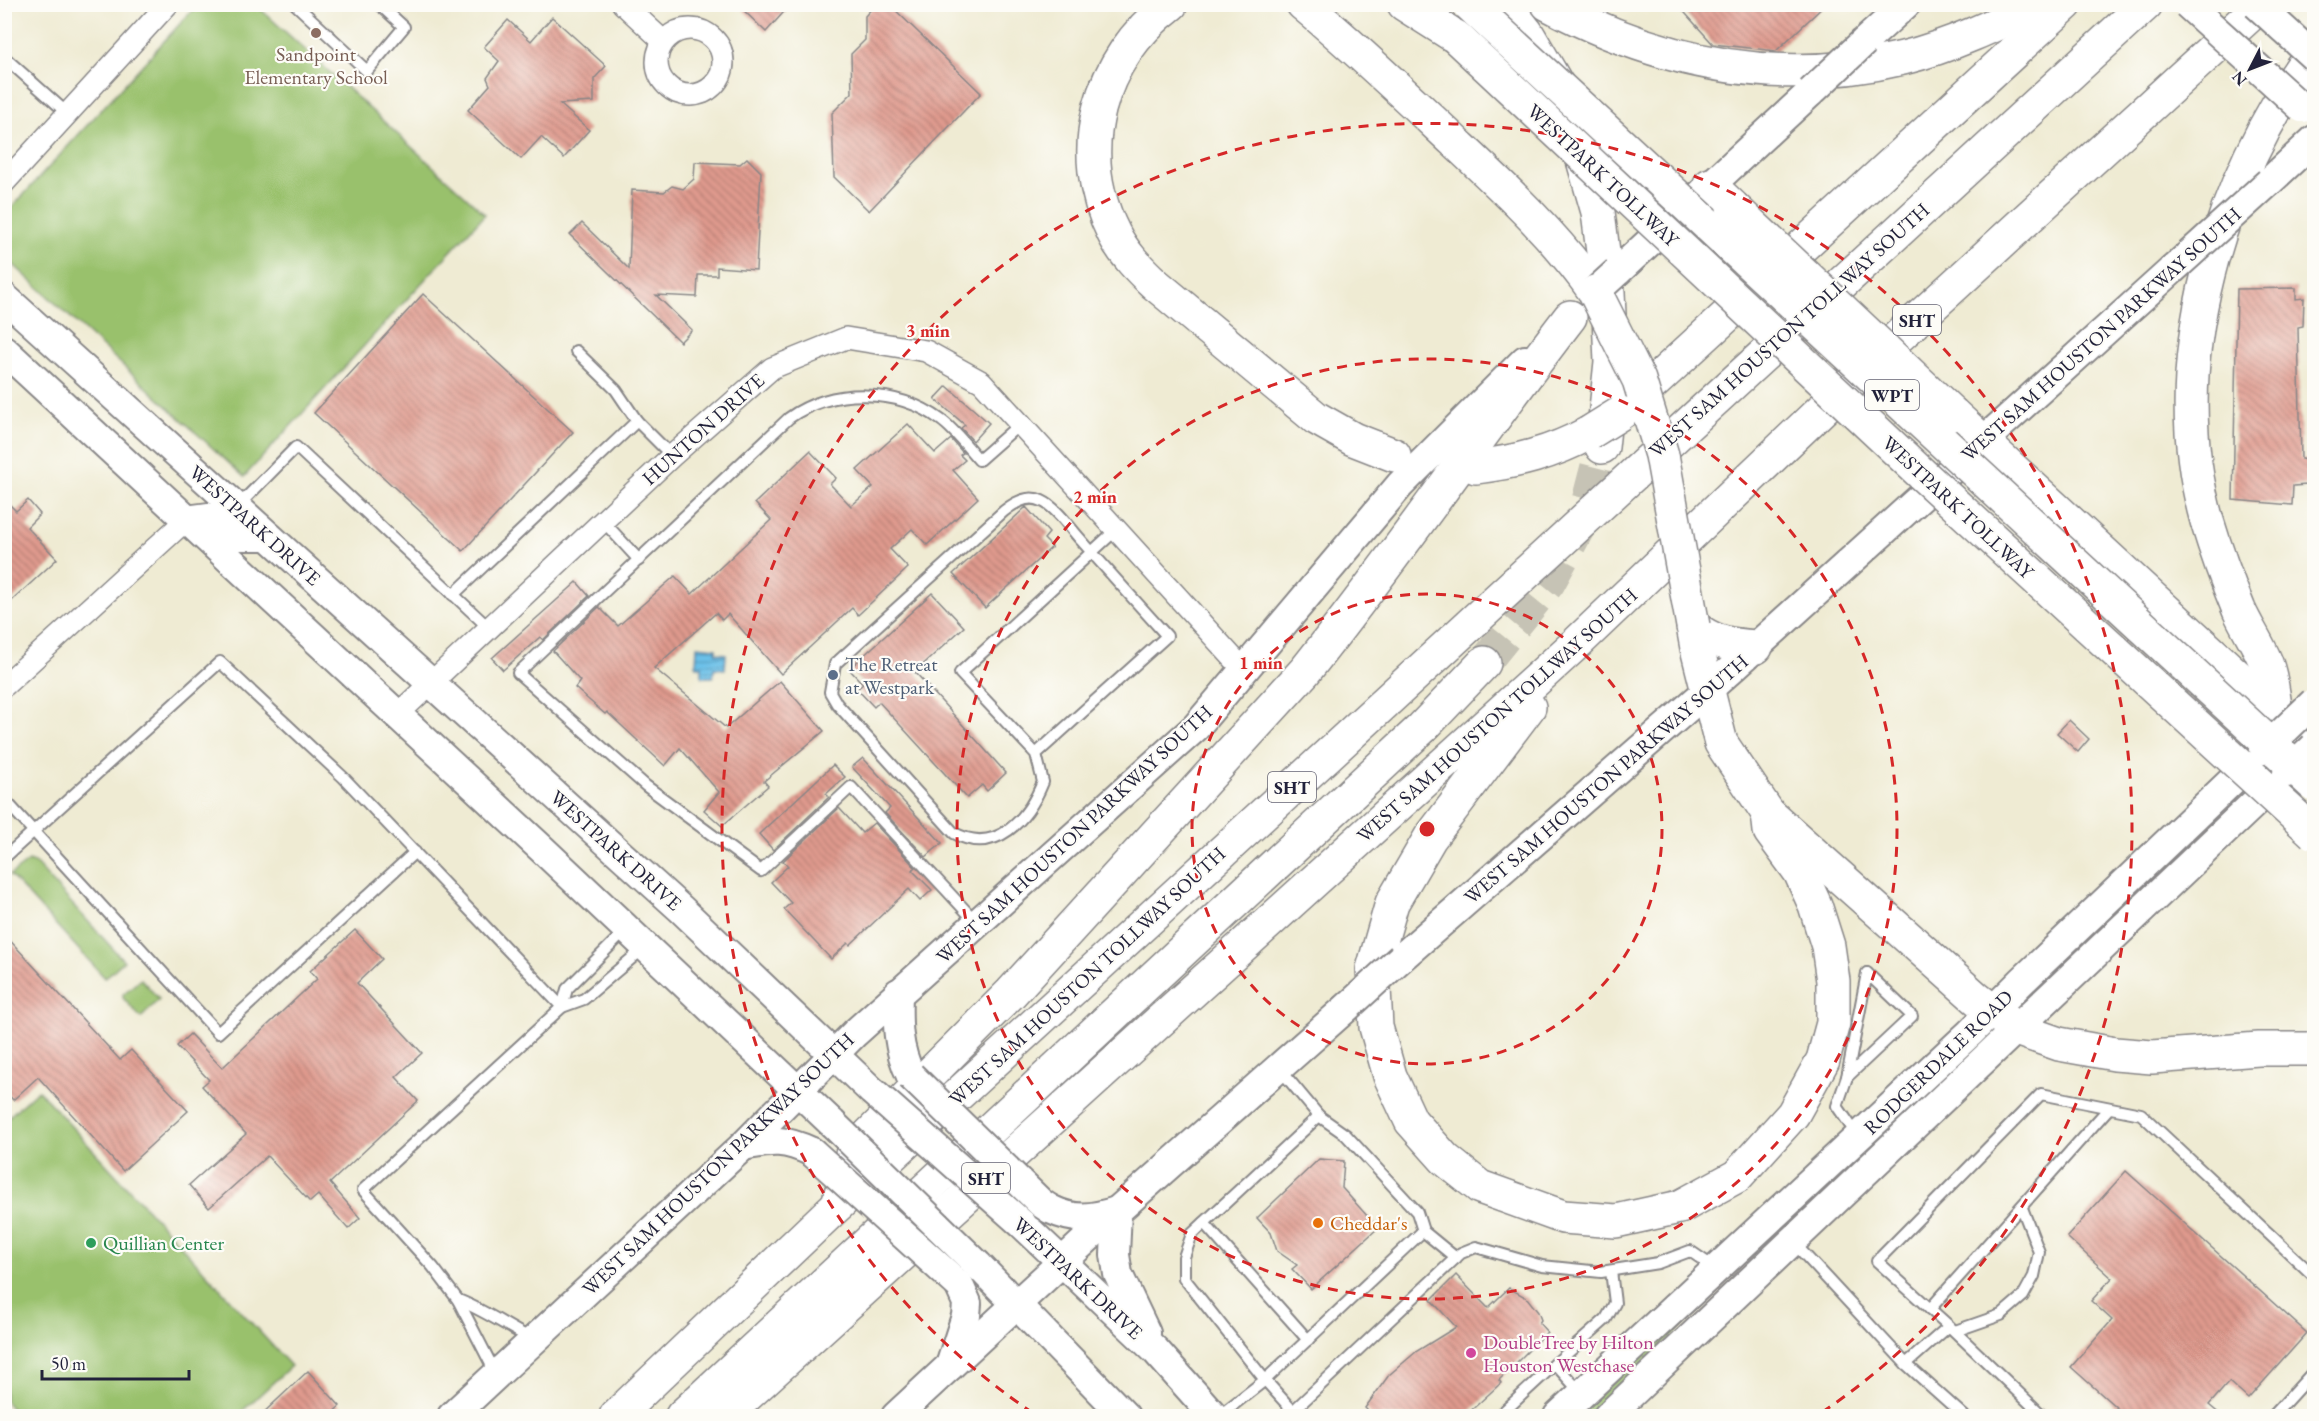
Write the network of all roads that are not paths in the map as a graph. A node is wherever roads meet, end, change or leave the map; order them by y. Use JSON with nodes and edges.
{"nodes":[{"id":1,"x":168,"y":4,"type":"edge"},
{"id":2,"x":295,"y":4,"type":"edge"},
{"id":3,"x":379,"y":4,"type":"edge"},
{"id":4,"x":622,"y":4,"type":"edge"},
{"id":5,"x":1171,"y":4,"type":"edge"},
{"id":6,"x":1303,"y":4,"type":"edge"},
{"id":7,"x":1404,"y":4,"type":"edge"},
{"id":8,"x":1420,"y":4,"type":"edge"},
{"id":9,"x":1469,"y":4,"type":"edge"},
{"id":10,"x":1504,"y":4,"type":"edge"},
{"id":11,"x":1548,"y":4,"type":"edge"},
{"id":12,"x":1906,"y":4,"type":"edge"},
{"id":13,"x":2038,"y":4,"type":"edge"},
{"id":14,"x":2066,"y":4,"type":"edge"},
{"id":15,"x":2146,"y":4,"type":"edge"},
{"id":16,"x":2187,"y":4,"type":"edge"},
{"id":17,"x":2256,"y":4,"type":"edge"},
{"id":18,"x":2262,"y":4,"type":"edge"},
{"id":19,"x":1456,"y":37,"type":"junction"},
{"id":20,"x":663,"y":41,"type":"dead end"},
{"id":21,"x":2314,"y":50,"type":"edge"},
{"id":22,"x":4,"y":57,"type":"edge"},
{"id":23,"x":2314,"y":57,"type":"edge"},
{"id":24,"x":2308,"y":113,"type":"edge"},
{"id":25,"x":68,"y":114,"type":"junction"},
{"id":26,"x":2314,"y":140,"type":"edge"},
{"id":27,"x":4,"y":183,"type":"edge"},
{"id":28,"x":1722,"y":196,"type":"junction"},
{"id":29,"x":1589,"y":292,"type":"junction"},
{"id":30,"x":4,"y":297,"type":"edge"},
{"id":31,"x":4,"y":350,"type":"edge"},
{"id":32,"x":576,"y":351,"type":"dead end"},
{"id":33,"x":637,"y":421,"type":"junction"},
{"id":34,"x":1020,"y":423,"type":"junction"},
{"id":35,"x":161,"y":440,"type":"junction"},
{"id":36,"x":1595,"y":440,"type":"junction"},
{"id":37,"x":1983,"y":441,"type":"junction"},
{"id":38,"x":1394,"y":455,"type":"dead end"},
{"id":39,"x":672,"y":456,"type":"junction"},
{"id":40,"x":1476,"y":467,"type":"dead end"},
{"id":41,"x":236,"y":508,"type":"junction"},
{"id":42,"x":186,"y":520,"type":"junction"},
{"id":43,"x":603,"y":521,"type":"junction"},
{"id":44,"x":1117,"y":529,"type":"junction"},
{"id":45,"x":266,"y":536,"type":"junction"},
{"id":46,"x":1092,"y":552,"type":"junction"},
{"id":47,"x":639,"y":560,"type":"junction"},
{"id":48,"x":453,"y":595,"type":"junction"},
{"id":49,"x":489,"y":628,"type":"junction"},
{"id":50,"x":1698,"y":637,"type":"junction"},
{"id":51,"x":1578,"y":642,"type":"junction"},
{"id":52,"x":1756,"y":647,"type":"junction"},
{"id":53,"x":1484,"y":663,"type":"tunnel mouth"},
{"id":54,"x":1244,"y":670,"type":"junction"},
{"id":55,"x":430,"y":683,"type":"junction"},
{"id":56,"x":4,"y":686,"type":"edge"},
{"id":57,"x":1707,"y":692,"type":"junction"},
{"id":58,"x":2314,"y":702,"type":"edge"},
{"id":59,"x":2276,"y":712,"type":"junction"},
{"id":60,"x":398,"y":714,"type":"junction"},
{"id":61,"x":2314,"y":747,"type":"edge"},
{"id":62,"x":1036,"y":754,"type":"junction"},
{"id":63,"x":2301,"y":779,"type":"edge"},
{"id":64,"x":4,"y":799,"type":"edge"},
{"id":65,"x":1768,"y":813,"type":"junction"},
{"id":66,"x":34,"y":831,"type":"junction"},
{"id":67,"x":2314,"y":833,"type":"edge"},
{"id":68,"x":415,"y":852,"type":"junction"},
{"id":69,"x":4,"y":858,"type":"edge"},
{"id":70,"x":978,"y":924,"type":"junction"},
{"id":71,"x":636,"y":938,"type":"junction"},
{"id":72,"x":898,"y":993,"type":"junction"},
{"id":73,"x":562,"y":1007,"type":"junction"},
{"id":74,"x":2004,"y":1021,"type":"junction"},
{"id":75,"x":2314,"y":1050,"type":"edge"},
{"id":76,"x":834,"y":1053,"type":"junction"},
{"id":77,"x":1279,"y":1068,"type":"junction"},
{"id":78,"x":1847,"y":1077,"type":"junction"},
{"id":79,"x":796,"y":1089,"type":"junction"},
{"id":80,"x":2109,"y":1108,"type":"junction"},
{"id":81,"x":1319,"y":1116,"type":"junction"},
{"id":82,"x":1859,"y":1137,"type":"junction"},
{"id":83,"x":743,"y":1146,"type":"junction"},
{"id":84,"x":838,"y":1204,"type":"junction"},
{"id":85,"x":2022,"y":1208,"type":"junction"},
{"id":86,"x":1117,"y":1211,"type":"junction"},
{"id":87,"x":1773,"y":1218,"type":"junction"},
{"id":88,"x":1204,"y":1223,"type":"junction"},
{"id":89,"x":1423,"y":1231,"type":"junction"},
{"id":90,"x":1794,"y":1242,"type":"junction"},
{"id":91,"x":1456,"y":1258,"type":"junction"},
{"id":92,"x":1063,"y":1263,"type":"junction"},
{"id":93,"x":1718,"y":1270,"type":"junction"},
{"id":94,"x":1611,"y":1271,"type":"junction"},
{"id":95,"x":968,"y":1275,"type":"junction"},
{"id":96,"x":2314,"y":1276,"type":"edge"},
{"id":97,"x":458,"y":1300,"type":"junction"},
{"id":98,"x":1018,"y":1306,"type":"junction"},
{"id":99,"x":1930,"y":1309,"type":"junction"},
{"id":100,"x":1952,"y":1329,"type":"junction"},
{"id":101,"x":534,"y":1340,"type":"junction"},
{"id":102,"x":1308,"y":1340,"type":"junction"},
{"id":103,"x":1156,"y":1351,"type":"junction"},
{"id":104,"x":1555,"y":1364,"type":"junction"},
{"id":105,"x":1906,"y":1364,"type":"junction"},
{"id":106,"x":950,"y":1366,"type":"junction"},
{"id":107,"x":2314,"y":1371,"type":"edge"},
{"id":108,"x":496,"y":1374,"type":"junction"},
{"id":109,"x":1265,"y":1380,"type":"junction"},
{"id":110,"x":1582,"y":1394,"type":"junction"},
{"id":111,"x":1294,"y":1414,"type":"edge"},
{"id":112,"x":452,"y":1416,"type":"edge"},
{"id":113,"x":616,"y":1416,"type":"edge"},
{"id":114,"x":682,"y":1416,"type":"edge"},
{"id":115,"x":724,"y":1416,"type":"edge"},
{"id":116,"x":896,"y":1416,"type":"edge"},
{"id":117,"x":1125,"y":1416,"type":"edge"},
{"id":118,"x":1214,"y":1416,"type":"edge"},
{"id":119,"x":1219,"y":1416,"type":"edge"},
{"id":120,"x":1499,"y":1416,"type":"edge"},
{"id":121,"x":1558,"y":1416,"type":"edge"},
{"id":122,"x":1608,"y":1416,"type":"edge"},
{"id":123,"x":1964,"y":1416,"type":"edge"},
{"id":124,"x":2043,"y":1416,"type":"edge"},
{"id":125,"x":2273,"y":1416,"type":"edge"}],
"edges":[{"from":1,"to":25,"type":"street"},
{"from":2,"to":3,"type":"lane"},
{"from":4,"to":20,"type":"street"},
{"from":5,"to":38,"type":"highway"},
{"from":6,"to":29,"type":"highway"},
{"from":7,"to":19,"type":"highway"},
{"from":8,"to":19,"type":"highway","name":"WESTPARK TOLLWAY","number":"WPT"},
{"from":9,"to":63,"type":"highway","name":"WESTPARK TOLLWAY","number":"WPT","bridge":true},
{"from":10,"to":36,"type":"highway"},
{"from":11,"to":13,"type":"highway"},
{"from":12,"to":28,"type":"main road","name":"WEST SAM HOUSTON PARKWAY SOUTH","bridge":true},
{"from":14,"to":36,"type":"highway","bridge":true},
{"from":15,"to":84,"type":"highway","name":"WEST SAM HOUSTON TOLLWAY SOUTH","number":"SHT"},
{"from":16,"to":24,"type":"main road","bridge":true},
{"from":17,"to":23,"type":"main road","bridge":true},
{"from":18,"to":51,"type":"highway","name":"WEST SAM HOUSTON TOLLWAY SOUTH","number":"SHT"},
{"from":19,"to":67,"type":"highway","name":"WESTPARK TOLLWAY","number":"WPT","bridge":true},
{"from":21,"to":59,"type":"highway"},
{"from":22,"to":25,"type":"lane"},
{"from":25,"to":27,"type":"street"},
{"from":26,"to":37,"type":"main road","name":"WEST SAM HOUSTON PARKWAY SOUTH","bridge":true},
{"from":28,"to":29,"type":"main road","name":"WEST SAM HOUSTON PARKWAY SOUTH"},
{"from":28,"to":37,"type":"highway","bridge":true},
{"from":29,"to":50,"type":"highway","bridge":true},
{"from":29,"to":54,"type":"main road","name":"WEST SAM HOUSTON PARKWAY SOUTH"},
{"from":29,"to":84,"type":"highway"},
{"from":30,"to":35,"type":"main road","name":"WESTPARK DRIVE"},
{"from":31,"to":42,"type":"main road"},
{"from":32,"to":33,"type":"lane"},
{"from":33,"to":39,"type":"lane"},
{"from":33,"to":48,"type":"lane"},
{"from":34,"to":39,"type":"street","name":"HUNTON DRIVE"},
{"from":34,"to":44,"type":"street","name":"HUNTON DRIVE"},
{"from":34,"to":47,"type":"lane"},
{"from":35,"to":41,"type":"main road","name":"WESTPARK DRIVE"},
{"from":35,"to":42,"type":"main road"},
{"from":36,"to":40,"type":"highway"},
{"from":37,"to":52,"type":"main road","name":"WEST SAM HOUSTON PARKWAY SOUTH"},
{"from":37,"to":59,"type":"highway"},
{"from":39,"to":43,"type":"street","name":"HUNTON DRIVE"},
{"from":41,"to":45,"type":"main road","name":"WESTPARK DRIVE"},
{"from":41,"to":48,"type":"lane"},
{"from":42,"to":45,"type":"main road"},
{"from":42,"to":56,"type":"street"},
{"from":42,"to":60,"type":"main road"},
{"from":43,"to":47,"type":"lane"},
{"from":43,"to":49,"type":"street","name":"HUNTON DRIVE"},
{"from":44,"to":46,"type":"lane"},
{"from":44,"to":54,"type":"street","name":"HUNTON DRIVE"},
{"from":45,"to":55,"type":"main road","name":"WESTPARK DRIVE"},
{"from":46,"to":62,"type":"lane"},
{"from":46,"to":62,"type":"lane"},
{"from":46,"to":62,"type":"lane"},
{"from":47,"to":70,"type":"lane"},
{"from":48,"to":49,"type":"lane"},
{"from":49,"to":55,"type":"street","name":"HUNTON DRIVE"},
{"from":50,"to":52,"type":"highway"},
{"from":50,"to":57,"type":"highway"},
{"from":51,"to":65,"type":"highway"},
{"from":51,"to":115,"type":"highway","name":"WEST SAM HOUSTON TOLLWAY SOUTH","number":"SHT"},
{"from":52,"to":57,"type":"main road","name":"WEST SAM HOUSTON PARKWAY SOUTH"},
{"from":53,"to":114,"type":"highway"},
{"from":54,"to":70,"type":"main road","name":"WEST SAM HOUSTON PARKWAY SOUTH"},
{"from":55,"to":60,"type":"street","name":"HUNTON DRIVE"},
{"from":55,"to":76,"type":"main road","name":"WESTPARK DRIVE"},
{"from":57,"to":65,"type":"highway"},
{"from":57,"to":77,"type":"main road","name":"WEST SAM HOUSTON PARKWAY SOUTH","bridge":true},
{"from":58,"to":74,"type":"main road","name":"RODGERDALE ROAD","bridge":true},
{"from":59,"to":61,"type":"highway"},
{"from":60,"to":71,"type":"main road"},
{"from":61,"to":63,"type":"main road","name":"RODGERDALE ROAD","bridge":true},
{"from":63,"to":74,"type":"main road","name":"RODGERDALE ROAD"},
{"from":64,"to":66,"type":"lane"},
{"from":65,"to":74,"type":"highway"},
{"from":66,"to":68,"type":"lane"},
{"from":66,"to":68,"type":"lane"},
{"from":66,"to":69,"type":"lane"},
{"from":68,"to":73,"type":"lane"},
{"from":70,"to":72,"type":"main road","name":"WEST SAM HOUSTON PARKWAY SOUTH"},
{"from":71,"to":73,"type":"lane"},
{"from":71,"to":73,"type":"lane"},
{"from":71,"to":79,"type":"main road"},
{"from":72,"to":76,"type":"main road","name":"WEST SAM HOUSTON PARKWAY SOUTH"},
{"from":72,"to":86,"type":"main road","bridge":true},
{"from":73,"to":97,"type":"lane"},
{"from":74,"to":75,"type":"highway"},
{"from":74,"to":82,"type":"main road","name":"RODGERDALE ROAD"},
{"from":74,"to":90,"type":"main road","name":"RODGERDALE ROAD"},
{"from":76,"to":79,"type":"main road","name":"WEST SAM HOUSTON PARKWAY SOUTH"},
{"from":76,"to":92,"type":"main road","name":"WESTPARK DRIVE","bridge":true},
{"from":77,"to":81,"type":"lane"},
{"from":77,"to":86,"type":"main road","name":"WEST SAM HOUSTON PARKWAY SOUTH"},
{"from":78,"to":78,"type":"lane"},
{"from":78,"to":82,"type":"lane"},
{"from":79,"to":83,"type":"main road","name":"WEST SAM HOUSTON PARKWAY SOUTH"},
{"from":79,"to":95,"type":"main road","bridge":true},
{"from":80,"to":85,"type":"lane"},
{"from":80,"to":96,"type":"lane"},
{"from":80,"to":99,"type":"lane"},
{"from":81,"to":88,"type":"lane"},
{"from":81,"to":89,"type":"lane"},
{"from":82,"to":87,"type":"main road","name":"RODGERDALE ROAD"},
{"from":83,"to":95,"type":"main road","bridge":true},
{"from":83,"to":101,"type":"main road","name":"WEST SAM HOUSTON PARKWAY SOUTH"},
{"from":84,"to":113,"type":"highway","name":"WEST SAM HOUSTON TOLLWAY SOUTH","number":"SHT"},
{"from":85,"to":99,"type":"lane"},
{"from":85,"to":100,"type":"lane"},
{"from":86,"to":92,"type":"main road","name":"WEST SAM HOUSTON PARKWAY SOUTH"},
{"from":86,"to":103,"type":"main road"},
{"from":87,"to":90,"type":"main road"},
{"from":87,"to":93,"type":"main road","name":"RODGERDALE ROAD"},
{"from":88,"to":102,"type":"lane"},
{"from":88,"to":109,"type":"lane"},
{"from":89,"to":91,"type":"lane"},
{"from":89,"to":102,"type":"lane"},
{"from":90,"to":105,"type":"lane"},
{"from":90,"to":122,"type":"main road","name":"RODGERDALE ROAD"},
{"from":91,"to":94,"type":"lane"},
{"from":91,"to":111,"type":"lane"},
{"from":92,"to":98,"type":"main road","name":"WEST SAM HOUSTON PARKWAY SOUTH"},
{"from":92,"to":103,"type":"main road","name":"WESTPARK DRIVE"},
{"from":93,"to":94,"type":"lane"},
{"from":93,"to":110,"type":"main road","name":"RODGERDALE ROAD"},
{"from":94,"to":104,"type":"lane"},
{"from":95,"to":98,"type":"main road"},
{"from":95,"to":106,"type":"main road"},
{"from":97,"to":101,"type":"lane"},
{"from":97,"to":108,"type":"lane"},
{"from":98,"to":106,"type":"main road","name":"WEST SAM HOUSTON PARKWAY SOUTH"},
{"from":98,"to":117,"type":"main road"},
{"from":99,"to":100,"type":"lane"},
{"from":100,"to":105,"type":"lane"},
{"from":100,"to":124,"type":"lane"},
{"from":101,"to":108,"type":"main road","name":"WEST SAM HOUSTON PARKWAY SOUTH"},
{"from":102,"to":109,"type":"lane"},
{"from":103,"to":118,"type":"main road","name":"WESTPARK DRIVE"},
{"from":104,"to":110,"type":"lane"},
{"from":104,"to":120,"type":"lane"},
{"from":105,"to":123,"type":"lane"},
{"from":106,"to":116,"type":"main road","name":"WEST SAM HOUSTON PARKWAY SOUTH"},
{"from":107,"to":125,"type":"lane"},
{"from":108,"to":112,"type":"main road","name":"WEST SAM HOUSTON PARKWAY SOUTH"},
{"from":109,"to":111,"type":"lane"},
{"from":109,"to":119,"type":"lane"},
{"from":110,"to":121,"type":"main road","name":"RODGERDALE ROAD"}]}
